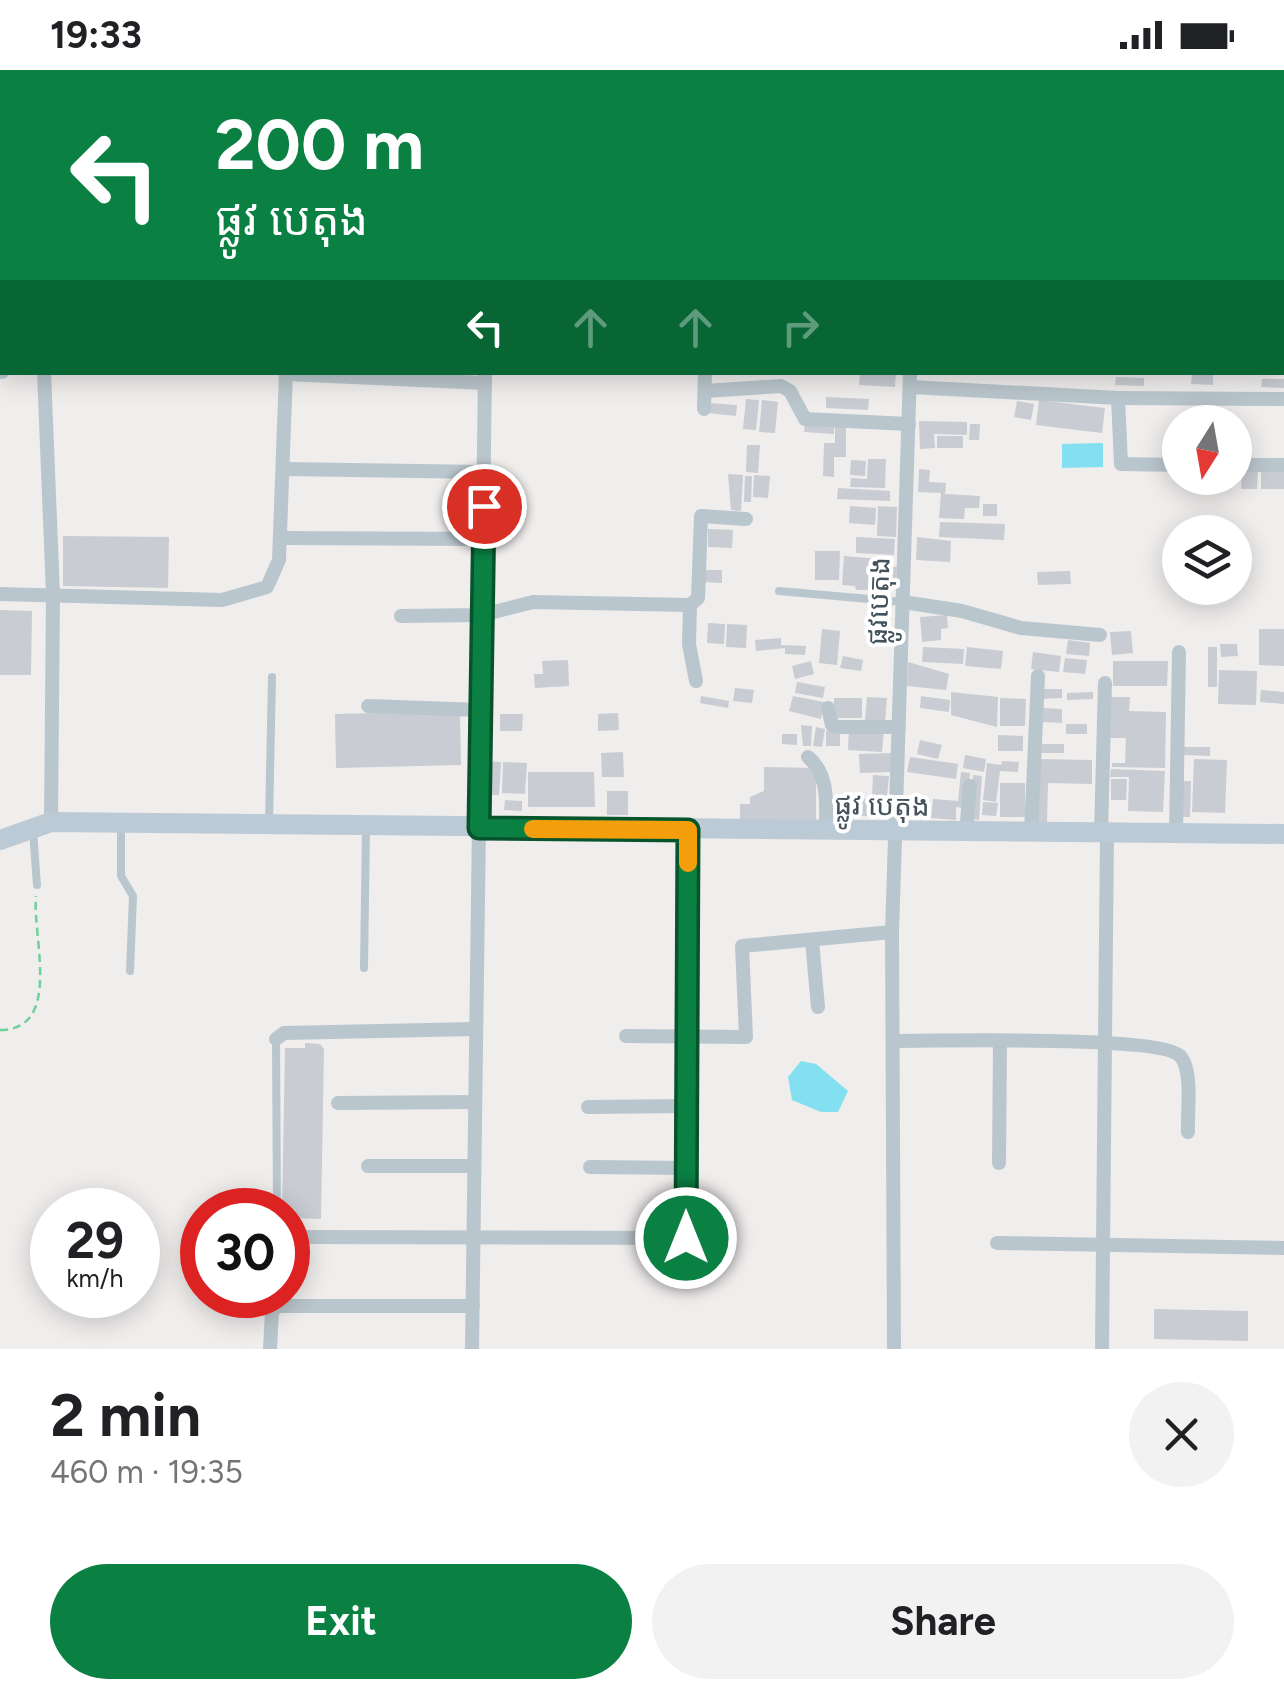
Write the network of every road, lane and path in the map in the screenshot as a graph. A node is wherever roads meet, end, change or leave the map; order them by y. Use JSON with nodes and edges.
{"nodes":[{"id":1,"x":44,"y":375,"type":"edge"},
{"id":2,"x":286,"y":375,"type":"edge"},
{"id":3,"x":366,"y":375,"type":"edge"},
{"id":4,"x":705,"y":375,"type":"edge"},
{"id":5,"x":485,"y":378,"type":"edge"},
{"id":6,"x":910,"y":380,"type":"edge"},
{"id":7,"x":705,"y":392,"type":"junction"},
{"id":8,"x":1118,"y":398,"type":"junction"},
{"id":9,"x":1284,"y":399,"type":"edge"},
{"id":10,"x":704,"y":409,"type":"dead end"},
{"id":11,"x":909,"y":424,"type":"junction"},
{"id":12,"x":1162,"y":465,"type":"edge"},
{"id":13,"x":1252,"y":465,"type":"edge"},
{"id":14,"x":1284,"y":465,"type":"edge"},
{"id":15,"x":283,"y":469,"type":"junction"},
{"id":16,"x":484,"y":472,"type":"junction"},
{"id":17,"x":746,"y":519,"type":"dead end"},
{"id":18,"x":280,"y":538,"type":"junction"},
{"id":19,"x":483,"y":540,"type":"junction"},
{"id":20,"x":779,"y":591,"type":"dead end"},
{"id":21,"x":0,"y":594,"type":"edge"},
{"id":22,"x":52,"y":594,"type":"junction"},
{"id":23,"x":903,"y":602,"type":"junction"},
{"id":24,"x":690,"y":605,"type":"junction"},
{"id":25,"x":401,"y":616,"type":"dead end"},
{"id":26,"x":482,"y":616,"type":"junction"},
{"id":27,"x":1100,"y":635,"type":"dead end"},
{"id":28,"x":1178,"y":652,"type":"dead end"},
{"id":29,"x":1038,"y":676,"type":"dead end"},
{"id":30,"x":272,"y":677,"type":"dead end"},
{"id":31,"x":696,"y":681,"type":"dead end"},
{"id":32,"x":1105,"y":684,"type":"dead end"},
{"id":33,"x":368,"y":706,"type":"dead end"},
{"id":34,"x":828,"y":708,"type":"dead end"},
{"id":35,"x":481,"y":710,"type":"junction"},
{"id":36,"x":899,"y":727,"type":"junction"},
{"id":37,"x":808,"y":758,"type":"dead end"},
{"id":38,"x":970,"y":786,"type":"dead end"},
{"id":39,"x":42,"y":824,"type":"junction"},
{"id":40,"x":122,"y":824,"type":"junction"},
{"id":41,"x":269,"y":827,"type":"junction"},
{"id":42,"x":366,"y":828,"type":"junction"},
{"id":43,"x":479,"y":828,"type":"junction"},
{"id":44,"x":688,"y":830,"type":"junction"},
{"id":45,"x":826,"y":832,"type":"junction"},
{"id":46,"x":896,"y":832,"type":"junction"},
{"id":47,"x":966,"y":833,"type":"junction"},
{"id":48,"x":1030,"y":834,"type":"junction"},
{"id":49,"x":1104,"y":834,"type":"junction"},
{"id":50,"x":1176,"y":834,"type":"junction"},
{"id":51,"x":1284,"y":834,"type":"edge"},
{"id":52,"x":4,"y":836,"type":"edge"},
{"id":53,"x":37,"y":884,"type":"joint"},
{"id":54,"x":892,"y":932,"type":"junction"},
{"id":55,"x":812,"y":941,"type":"junction"},
{"id":56,"x":364,"y":968,"type":"dead end"},
{"id":57,"x":130,"y":971,"type":"dead end"},
{"id":58,"x":818,"y":1007,"type":"dead end"},
{"id":59,"x":475,"y":1029,"type":"junction"},
{"id":60,"x":0,"y":1030,"type":"edge"},
{"id":61,"x":626,"y":1036,"type":"dead end"},
{"id":62,"x":687,"y":1037,"type":"junction"},
{"id":63,"x":276,"y":1040,"type":"joint"},
{"id":64,"x":893,"y":1041,"type":"junction"},
{"id":65,"x":1000,"y":1042,"type":"junction"},
{"id":66,"x":1105,"y":1043,"type":"junction"},
{"id":67,"x":474,"y":1102,"type":"junction"},
{"id":68,"x":338,"y":1103,"type":"dead end"},
{"id":69,"x":687,"y":1106,"type":"junction"},
{"id":70,"x":588,"y":1107,"type":"dead end"},
{"id":71,"x":1188,"y":1132,"type":"dead end"},
{"id":72,"x":999,"y":1163,"type":"dead end"},
{"id":73,"x":368,"y":1166,"type":"dead end"},
{"id":74,"x":474,"y":1166,"type":"junction"},
{"id":75,"x":590,"y":1167,"type":"dead end"},
{"id":76,"x":687,"y":1168,"type":"junction"},
{"id":77,"x":277,"y":1188,"type":"edge"},
{"id":78,"x":310,"y":1236,"type":"edge"},
{"id":79,"x":474,"y":1238,"type":"junction"},
{"id":80,"x":997,"y":1243,"type":"dead end"},
{"id":81,"x":1104,"y":1245,"type":"junction"},
{"id":82,"x":1284,"y":1248,"type":"edge"},
{"id":83,"x":472,"y":1306,"type":"junction"},
{"id":84,"x":270,"y":1349,"type":"edge"},
{"id":85,"x":472,"y":1349,"type":"edge"},
{"id":86,"x":894,"y":1349,"type":"edge"},
{"id":87,"x":1102,"y":1349,"type":"edge"}],
"edges":[{"from":1,"to":22,"type":"street"},
{"from":2,"to":15,"type":"street"},
{"from":3,"to":5,"type":"street"},
{"from":4,"to":7,"type":"street"},
{"from":5,"to":16,"type":"street"},
{"from":6,"to":8,"type":"street"},
{"from":6,"to":11,"type":"street","name":"ផ្លូវបេតុង"},
{"from":7,"to":10,"type":"street"},
{"from":7,"to":11,"type":"street"},
{"from":8,"to":9,"type":"street"},
{"from":8,"to":12,"type":"street"},
{"from":11,"to":23,"type":"street","name":"ផ្លូវបេតុង"},
{"from":13,"to":14,"type":"street"},
{"from":15,"to":16,"type":"street"},
{"from":15,"to":18,"type":"street"},
{"from":16,"to":19,"type":"street"},
{"from":17,"to":24,"type":"street"},
{"from":18,"to":19,"type":"street"},
{"from":18,"to":22,"type":"street"},
{"from":19,"to":26,"type":"street"},
{"from":20,"to":23,"type":"lane"},
{"from":21,"to":22,"type":"street"},
{"from":22,"to":39,"type":"street"},
{"from":23,"to":27,"type":"street"},
{"from":23,"to":36,"type":"street","name":"ផ្លូវបេតុង"},
{"from":24,"to":26,"type":"street"},
{"from":24,"to":31,"type":"street"},
{"from":25,"to":26,"type":"street"},
{"from":26,"to":35,"type":"street"},
{"from":28,"to":50,"type":"street"},
{"from":29,"to":48,"type":"street"},
{"from":30,"to":41,"type":"lane"},
{"from":32,"to":49,"type":"street"},
{"from":33,"to":35,"type":"street"},
{"from":34,"to":36,"type":"street"},
{"from":35,"to":43,"type":"street"},
{"from":36,"to":46,"type":"street","name":"ផ្លូវបេតុង"},
{"from":37,"to":45,"type":"street"},
{"from":38,"to":47,"type":"street"},
{"from":39,"to":40,"type":"street","name":"ផ្លូវ បេតុង"},
{"from":39,"to":52,"type":"street"},
{"from":39,"to":53,"type":"lane"},
{"from":40,"to":41,"type":"street","name":"ផ្លូវ បេតុង"},
{"from":40,"to":57,"type":"lane"},
{"from":41,"to":42,"type":"street","name":"ផ្លូវ បេតុង"},
{"from":42,"to":43,"type":"street","name":"ផ្លូវ បេតុង"},
{"from":42,"to":56,"type":"lane"},
{"from":43,"to":44,"type":"street","name":"ផ្លូវ បេតុង"},
{"from":43,"to":59,"type":"street"},
{"from":44,"to":45,"type":"street","name":"ផ្លូវ បេតុង"},
{"from":44,"to":62,"type":"street"},
{"from":45,"to":46,"type":"street","name":"ផ្លូវ បេតុង"},
{"from":46,"to":47,"type":"street","name":"ផ្លូវ បេតុង"},
{"from":46,"to":54,"type":"street","name":"ផ្លូវបេតុង"},
{"from":47,"to":48,"type":"street","name":"ផ្លូវ បេតុង"},
{"from":48,"to":49,"type":"street","name":"ផ្លូវ បេតុង"},
{"from":49,"to":50,"type":"street","name":"ផ្លូវ បេតុង"},
{"from":49,"to":66,"type":"street"},
{"from":50,"to":51,"type":"street","name":"ផ្លូវ បេតុង"},
{"from":53,"to":60,"type":"path"},
{"from":54,"to":55,"type":"street"},
{"from":54,"to":64,"type":"street","name":"ផ្លូវបេតុង"},
{"from":55,"to":58,"type":"street"},
{"from":55,"to":62,"type":"street"},
{"from":59,"to":63,"type":"street"},
{"from":59,"to":67,"type":"street"},
{"from":61,"to":62,"type":"street"},
{"from":62,"to":69,"type":"street"},
{"from":63,"to":77,"type":"lane"},
{"from":64,"to":65,"type":"street"},
{"from":64,"to":86,"type":"street","name":"ផ្លូវបេតុង"},
{"from":65,"to":66,"type":"street"},
{"from":65,"to":72,"type":"street"},
{"from":66,"to":71,"type":"street"},
{"from":66,"to":81,"type":"street"},
{"from":67,"to":68,"type":"street"},
{"from":67,"to":74,"type":"street"},
{"from":69,"to":70,"type":"street"},
{"from":69,"to":76,"type":"street"},
{"from":73,"to":74,"type":"street"},
{"from":74,"to":79,"type":"street"},
{"from":75,"to":76,"type":"street"},
{"from":76,"to":79,"type":"street"},
{"from":78,"to":79,"type":"street"},
{"from":79,"to":83,"type":"street"},
{"from":80,"to":81,"type":"street"},
{"from":81,"to":82,"type":"street"},
{"from":81,"to":87,"type":"street"},
{"from":83,"to":84,"type":"street"},
{"from":83,"to":85,"type":"street"}]}
